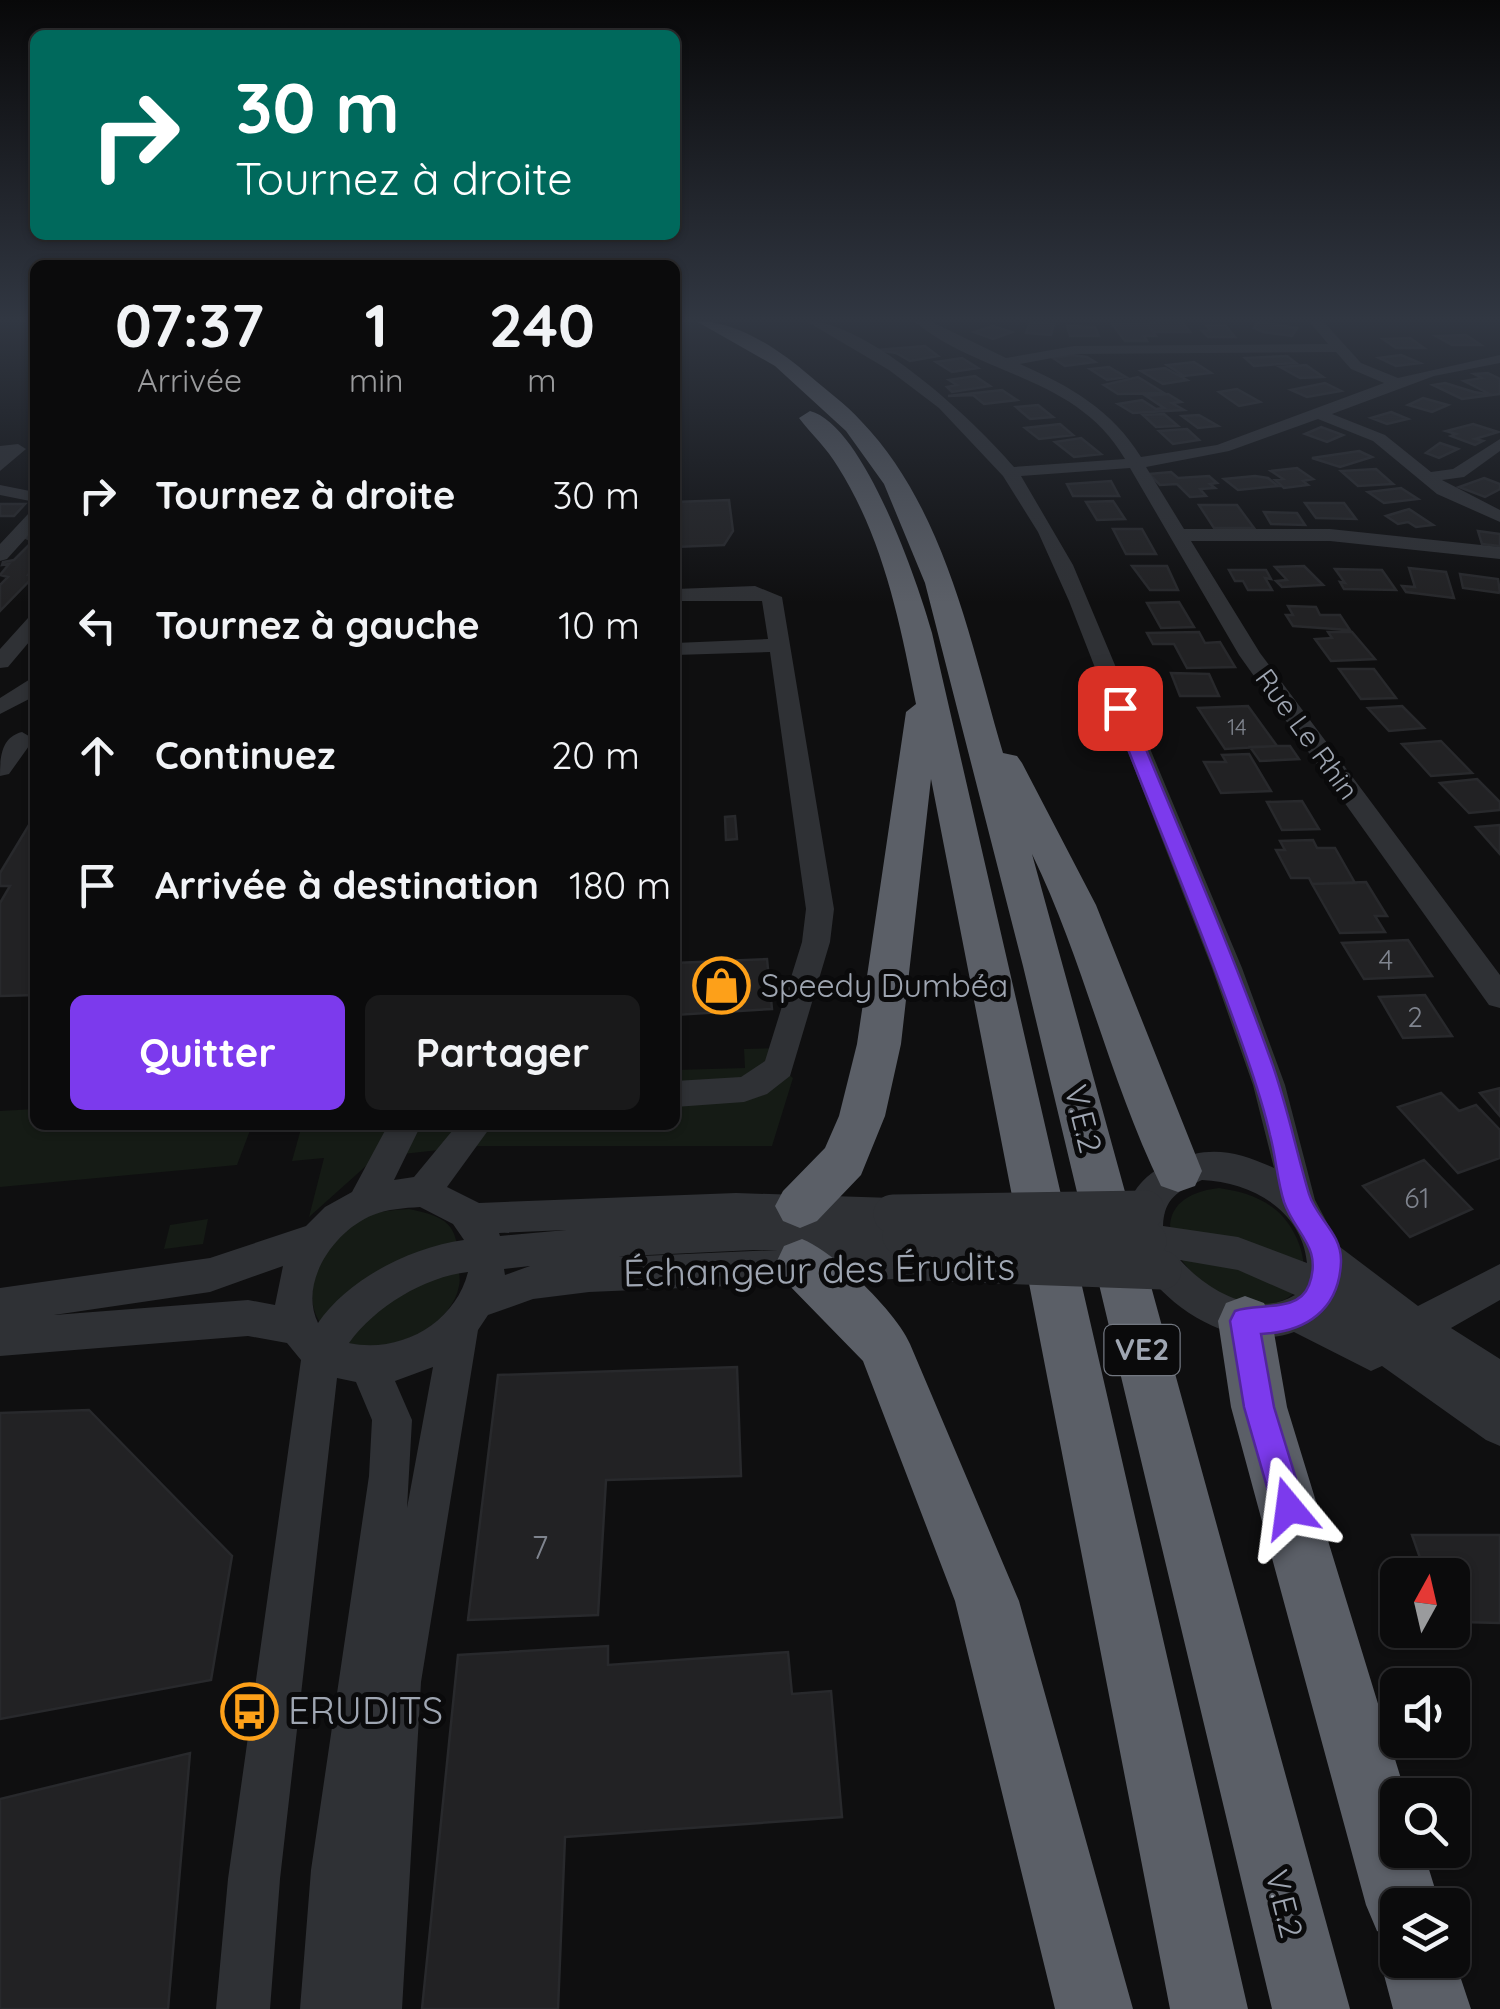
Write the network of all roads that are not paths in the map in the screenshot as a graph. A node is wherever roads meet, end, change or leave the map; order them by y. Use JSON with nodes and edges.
{"nodes":[{"id":1,"x":806,"y":415,"type":"edge"},
{"id":2,"x":841,"y":415,"type":"edge"},
{"id":3,"x":953,"y":415,"type":"edge"},
{"id":4,"x":1099,"y":415,"type":"edge"},
{"id":5,"x":1317,"y":415,"type":"edge"},
{"id":6,"x":1321,"y":415,"type":"edge"},
{"id":7,"x":1500,"y":444,"type":"edge"},
{"id":8,"x":0,"y":451,"type":"edge"},
{"id":9,"x":1131,"y":461,"type":"junction"},
{"id":10,"x":0,"y":466,"type":"edge"},
{"id":11,"x":1010,"y":472,"type":"junction"},
{"id":12,"x":1428,"y":477,"type":"junction"},
{"id":13,"x":0,"y":490,"type":"edge"},
{"id":14,"x":30,"y":495,"type":"edge"},
{"id":15,"x":1500,"y":517,"type":"edge"},
{"id":16,"x":30,"y":522,"type":"edge"},
{"id":17,"x":1181,"y":535,"type":"junction"},
{"id":18,"x":1500,"y":552,"type":"edge"},
{"id":19,"x":0,"y":555,"type":"edge"},
{"id":20,"x":680,"y":595,"type":"edge"},
{"id":21,"x":30,"y":628,"type":"edge"},
{"id":22,"x":780,"y":645,"type":"junction"},
{"id":23,"x":680,"y":649,"type":"edge"},
{"id":24,"x":0,"y":662,"type":"edge"},
{"id":25,"x":946,"y":687,"type":"junction"},
{"id":26,"x":30,"y":688,"type":"edge"},
{"id":27,"x":0,"y":707,"type":"edge"},
{"id":28,"x":22,"y":739,"type":"dead end"},
{"id":29,"x":0,"y":769,"type":"edge"},
{"id":30,"x":1500,"y":996,"type":"edge"},
{"id":31,"x":680,"y":1094,"type":"edge"},
{"id":32,"x":402,"y":1130,"type":"edge"},
{"id":33,"x":472,"y":1130,"type":"edge"},
{"id":34,"x":1283,"y":1134,"type":"junction"},
{"id":35,"x":1178,"y":1170,"type":"junction"},
{"id":36,"x":1250,"y":1172,"type":"junction"},
{"id":37,"x":423,"y":1192,"type":"junction"},
{"id":38,"x":365,"y":1201,"type":"junction"},
{"id":39,"x":1298,"y":1202,"type":"junction"},
{"id":40,"x":801,"y":1234,"type":"junction"},
{"id":41,"x":482,"y":1237,"type":"junction"},
{"id":42,"x":904,"y":1237,"type":"junction"},
{"id":43,"x":316,"y":1238,"type":"junction"},
{"id":44,"x":1152,"y":1240,"type":"junction"},
{"id":45,"x":1500,"y":1282,"type":"edge"},
{"id":46,"x":1298,"y":1297,"type":"junction"},
{"id":47,"x":0,"y":1306,"type":"edge"},
{"id":48,"x":469,"y":1315,"type":"junction"},
{"id":49,"x":1416,"y":1328,"type":"junction"},
{"id":50,"x":0,"y":1338,"type":"edge"},
{"id":51,"x":310,"y":1340,"type":"junction"},
{"id":52,"x":369,"y":1368,"type":"junction"},
{"id":53,"x":1500,"y":1382,"type":"edge"},
{"id":54,"x":1500,"y":1426,"type":"edge"},
{"id":55,"x":1500,"y":1443,"type":"edge"},
{"id":56,"x":1398,"y":1888,"type":"edge"},
{"id":57,"x":1423,"y":1978,"type":"edge"},
{"id":58,"x":243,"y":2009,"type":"edge"},
{"id":59,"x":326,"y":2009,"type":"edge"},
{"id":60,"x":375,"y":2009,"type":"edge"},
{"id":61,"x":1094,"y":2009,"type":"edge"},
{"id":62,"x":1209,"y":2009,"type":"edge"},
{"id":63,"x":1311,"y":2009,"type":"edge"},
{"id":64,"x":1432,"y":2009,"type":"edge"}],
"edges":[{"from":1,"to":25,"type":"highway","name":"V.E.2","number":"VE2"},
{"from":2,"to":25,"type":"highway","name":"V.E.2","number":"VE2"},
{"from":3,"to":11,"type":"street"},
{"from":4,"to":9,"type":"street","name":"Rue Le Rhin"},
{"from":5,"to":9,"type":"street"},
{"from":6,"to":12,"type":"street"},
{"from":7,"to":12,"type":"street"},
{"from":8,"to":10,"type":"street"},
{"from":9,"to":11,"type":"street"},
{"from":9,"to":17,"type":"street","name":"Rue Le Rhin"},
{"from":11,"to":34,"type":"street"},
{"from":12,"to":15,"type":"street"},
{"from":13,"to":14,"type":"street"},
{"from":16,"to":19,"type":"street"},
{"from":17,"to":18,"type":"street"},
{"from":17,"to":30,"type":"street","name":"Rue Le Rhin"},
{"from":20,"to":22,"type":"street"},
{"from":21,"to":24,"type":"street"},
{"from":22,"to":23,"type":"street"},
{"from":22,"to":31,"type":"street"},
{"from":25,"to":35,"type":"highway"},
{"from":25,"to":40,"type":"highway"},
{"from":25,"to":62,"type":"highway","name":"V.E.2","number":"VE2"},
{"from":25,"to":63,"type":"highway","name":"V.E.2","number":"VE2"},
{"from":26,"to":27,"type":"street"},
{"from":28,"to":29,"type":"street"},
{"from":32,"to":38,"type":"street"},
{"from":33,"to":37,"type":"street"},
{"from":34,"to":36,"type":"street"},
{"from":34,"to":39,"type":"street"},
{"from":35,"to":36,"type":"street"},
{"from":35,"to":44,"type":"street"},
{"from":36,"to":39,"type":"street"},
{"from":37,"to":38,"type":"street"},
{"from":37,"to":41,"type":"street"},
{"from":38,"to":43,"type":"street"},
{"from":39,"to":46,"type":"street"},
{"from":40,"to":41,"type":"street","name":"Échangeur des Érudits"},
{"from":40,"to":42,"type":"street","name":"Échangeur des Érudits"},
{"from":40,"to":42,"type":"street","name":"Échangeur des Érudits"},
{"from":40,"to":48,"type":"street","name":"Échangeur des Érudits"},
{"from":40,"to":61,"type":"highway"},
{"from":41,"to":42,"type":"street"},
{"from":41,"to":48,"type":"street"},
{"from":41,"to":51,"type":"street"},
{"from":42,"to":44,"type":"street","name":"Échangeur des Érudits","bridge":true},
{"from":42,"to":44,"type":"street","name":"Échangeur des Érudits","bridge":true},
{"from":43,"to":47,"type":"street"},
{"from":43,"to":51,"type":"street"},
{"from":44,"to":46,"type":"street"},
{"from":44,"to":46,"type":"street"},
{"from":45,"to":49,"type":"street"},
{"from":46,"to":49,"type":"street"},
{"from":46,"to":54,"type":"street"},
{"from":46,"to":55,"type":"street"},
{"from":46,"to":56,"type":"highway"},
{"from":48,"to":52,"type":"street","name":"Échangeur des Érudits"},
{"from":48,"to":60,"type":"street"},
{"from":49,"to":53,"type":"street"},
{"from":50,"to":51,"type":"street"},
{"from":51,"to":52,"type":"street"},
{"from":51,"to":58,"type":"street"},
{"from":52,"to":59,"type":"street"},
{"from":57,"to":64,"type":"highway"}]}
